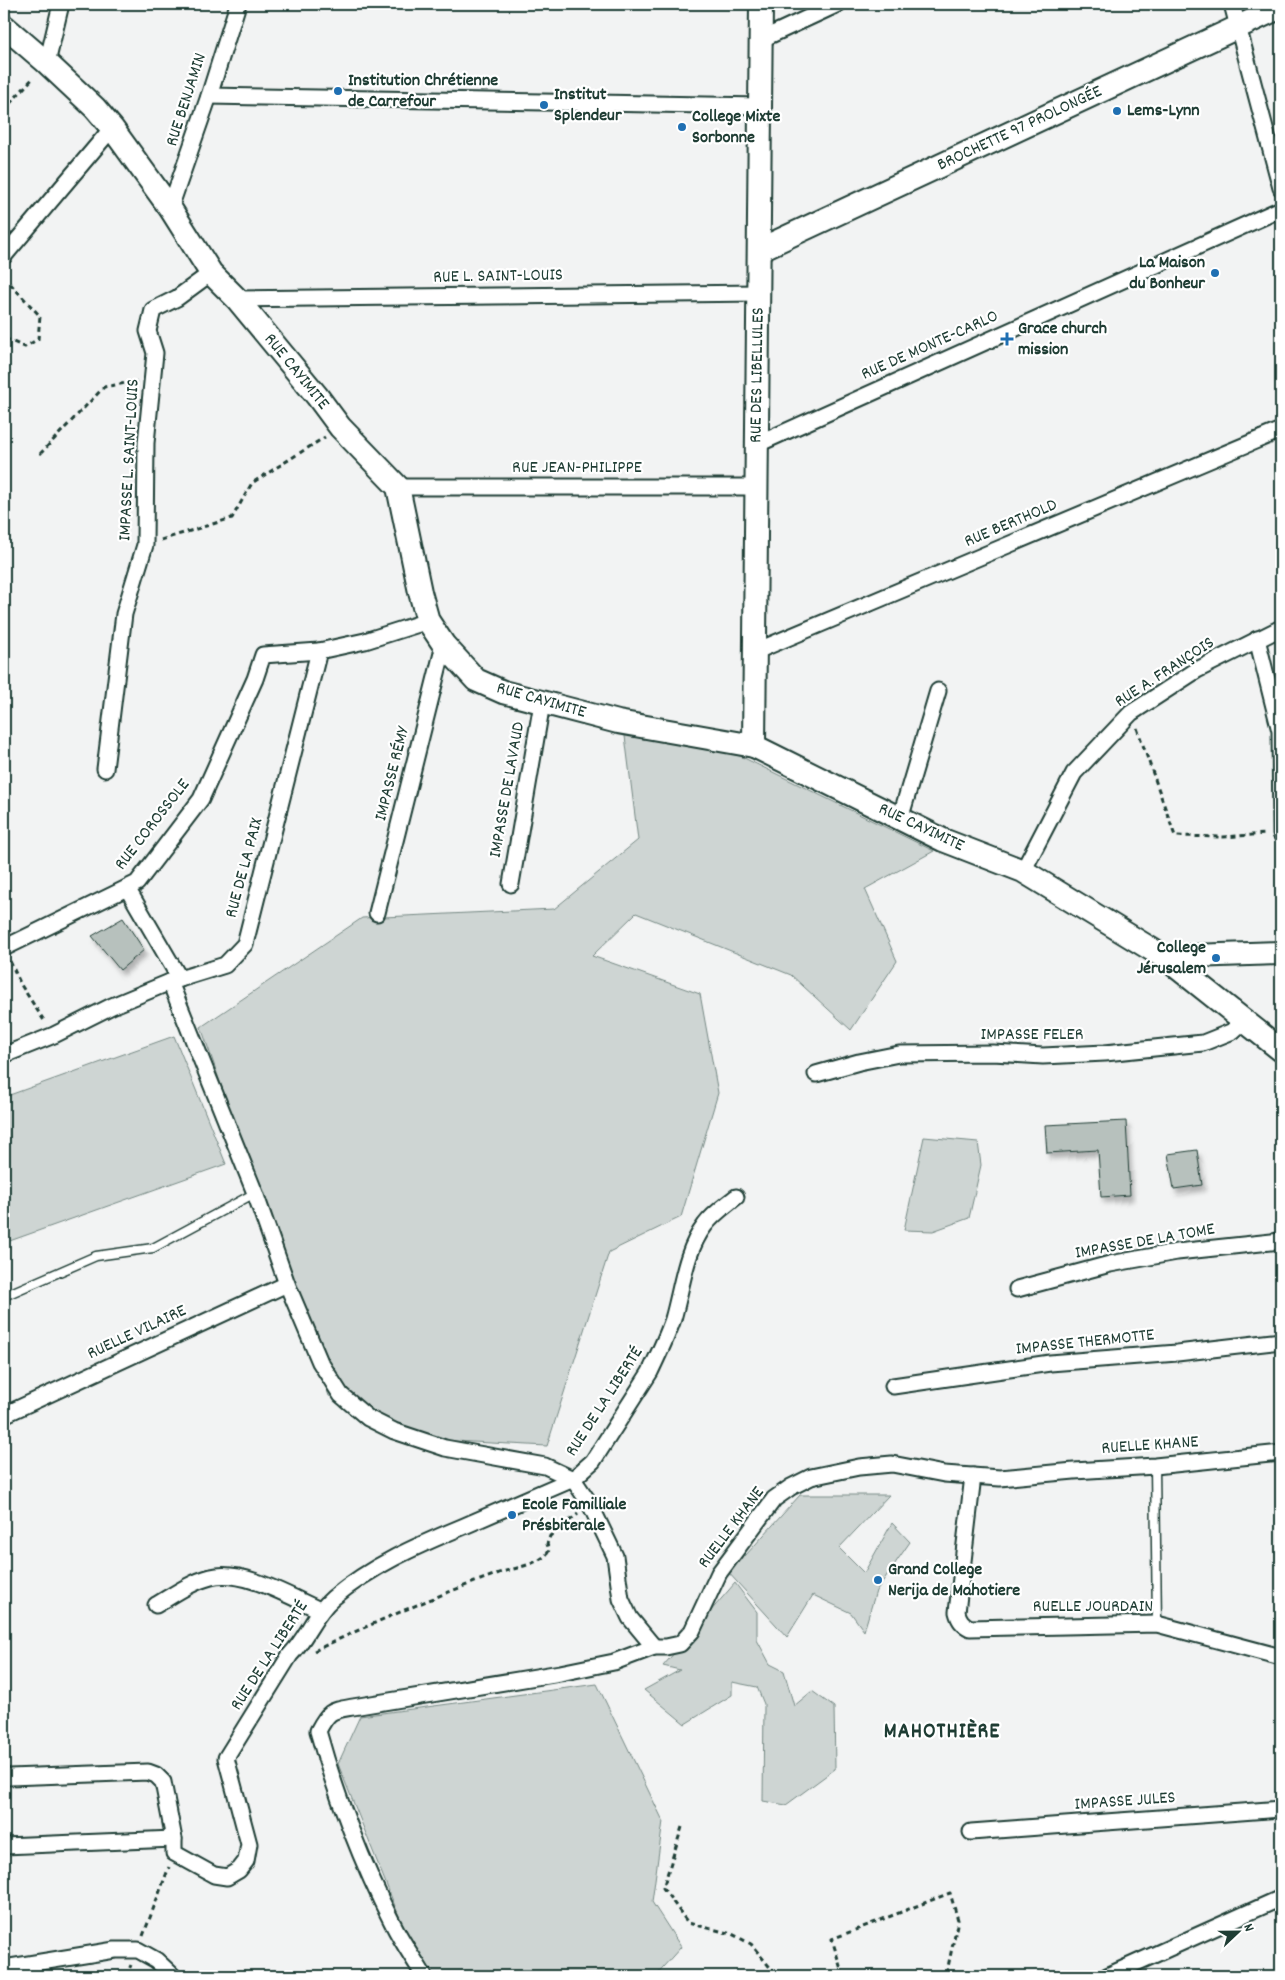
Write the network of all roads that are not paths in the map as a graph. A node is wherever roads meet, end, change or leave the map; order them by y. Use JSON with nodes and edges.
{"nodes":[{"id":1,"x":61,"y":4,"type":"edge"},
{"id":2,"x":238,"y":4,"type":"edge"},
{"id":3,"x":761,"y":4,"type":"edge"},
{"id":4,"x":838,"y":4,"type":"edge"},
{"id":5,"x":1232,"y":4,"type":"edge"},
{"id":6,"x":1281,"y":7,"type":"edge"},
{"id":7,"x":4,"y":26,"type":"edge"},
{"id":8,"x":1238,"y":27,"type":"junction"},
{"id":9,"x":760,"y":40,"type":"junction"},
{"id":10,"x":47,"y":63,"type":"junction"},
{"id":11,"x":209,"y":96,"type":"junction"},
{"id":12,"x":760,"y":106,"type":"junction"},
{"id":13,"x":112,"y":128,"type":"junction"},
{"id":14,"x":1281,"y":188,"type":"edge"},
{"id":15,"x":170,"y":208,"type":"junction"},
{"id":16,"x":1281,"y":209,"type":"edge"},
{"id":17,"x":759,"y":250,"type":"junction"},
{"id":18,"x":4,"y":256,"type":"edge"},
{"id":19,"x":211,"y":273,"type":"junction"},
{"id":20,"x":759,"y":293,"type":"junction"},
{"id":21,"x":237,"y":299,"type":"junction"},
{"id":22,"x":1281,"y":430,"type":"edge"},
{"id":23,"x":758,"y":444,"type":"junction"},
{"id":24,"x":756,"y":486,"type":"junction"},
{"id":25,"x":398,"y":487,"type":"junction"},
{"id":26,"x":428,"y":621,"type":"junction"},
{"id":27,"x":1281,"y":628,"type":"edge"},
{"id":28,"x":1257,"y":639,"type":"junction"},
{"id":29,"x":444,"y":645,"type":"junction"},
{"id":30,"x":319,"y":651,"type":"junction"},
{"id":31,"x":754,"y":652,"type":"junction"},
{"id":32,"x":938,"y":691,"type":"dead end"},
{"id":33,"x":542,"y":703,"type":"junction"},
{"id":34,"x":754,"y":746,"type":"junction"},
{"id":35,"x":105,"y":769,"type":"dead end"},
{"id":36,"x":900,"y":819,"type":"junction"},
{"id":37,"x":1281,"y":834,"type":"edge"},
{"id":38,"x":1023,"y":872,"type":"junction"},
{"id":39,"x":512,"y":884,"type":"dead end"},
{"id":40,"x":127,"y":888,"type":"junction"},
{"id":41,"x":377,"y":913,"type":"dead end"},
{"id":42,"x":4,"y":948,"type":"edge"},
{"id":43,"x":1281,"y":953,"type":"edge"},
{"id":44,"x":1164,"y":957,"type":"junction"},
{"id":45,"x":175,"y":981,"type":"junction"},
{"id":46,"x":1244,"y":1021,"type":"junction"},
{"id":47,"x":1281,"y":1050,"type":"edge"},
{"id":48,"x":4,"y":1055,"type":"edge"},
{"id":49,"x":816,"y":1074,"type":"dead end"},
{"id":50,"x":255,"y":1193,"type":"junction"},
{"id":51,"x":736,"y":1197,"type":"dead end"},
{"id":52,"x":1281,"y":1241,"type":"edge"},
{"id":53,"x":287,"y":1284,"type":"junction"},
{"id":54,"x":1017,"y":1288,"type":"dead end"},
{"id":55,"x":4,"y":1296,"type":"edge"},
{"id":56,"x":1281,"y":1340,"type":"edge"},
{"id":57,"x":893,"y":1386,"type":"dead end"},
{"id":58,"x":4,"y":1415,"type":"edge"},
{"id":59,"x":1281,"y":1453,"type":"edge"},
{"id":60,"x":1155,"y":1466,"type":"junction"},
{"id":61,"x":973,"y":1476,"type":"junction"},
{"id":62,"x":573,"y":1479,"type":"junction"},
{"id":63,"x":156,"y":1605,"type":"dead end"},
{"id":64,"x":320,"y":1610,"type":"junction"},
{"id":65,"x":1157,"y":1624,"type":"junction"},
{"id":66,"x":654,"y":1647,"type":"junction"},
{"id":67,"x":1281,"y":1657,"type":"edge"},
{"id":68,"x":4,"y":1775,"type":"edge"},
{"id":69,"x":1281,"y":1809,"type":"edge"},
{"id":70,"x":971,"y":1832,"type":"dead end"},
{"id":71,"x":4,"y":1846,"type":"edge"},
{"id":72,"x":174,"y":1846,"type":"junction"},
{"id":73,"x":1281,"y":1898,"type":"edge"},
{"id":74,"x":4,"y":1968,"type":"edge"},
{"id":75,"x":173,"y":1976,"type":"edge"},
{"id":76,"x":424,"y":1976,"type":"edge"},
{"id":77,"x":1107,"y":1976,"type":"edge"}],
"edges":[{"from":1,"to":10,"type":"street"},
{"from":2,"to":11,"type":"street","name":"RUE BENJAMIN"},
{"from":3,"to":9,"type":"street","name":"RUE DES LIBELLULES"},
{"from":4,"to":9,"type":"street"},
{"from":5,"to":8,"type":"street"},
{"from":6,"to":8,"type":"street","name":"BROCHETTE 97 PROLONGÉE"},
{"from":7,"to":10,"type":"street","name":"RUE CAYIMITE"},
{"from":8,"to":14,"type":"street"},
{"from":8,"to":17,"type":"street","name":"BROCHETTE 97 PROLONGÉE"},
{"from":9,"to":12,"type":"street","name":"RUE DES LIBELLULES"},
{"from":10,"to":13,"type":"street","name":"RUE CAYIMITE"},
{"from":11,"to":12,"type":"street"},
{"from":11,"to":15,"type":"street","name":"RUE BENJAMIN"},
{"from":12,"to":17,"type":"street","name":"RUE DES LIBELLULES"},
{"from":13,"to":15,"type":"street","name":"RUE CAYIMITE"},
{"from":13,"to":18,"type":"street"},
{"from":15,"to":19,"type":"street","name":"RUE CAYIMITE"},
{"from":16,"to":23,"type":"street","name":"RUE DE MONTE-CARLO"},
{"from":17,"to":20,"type":"street","name":"RUE DES LIBELLULES"},
{"from":19,"to":21,"type":"street","name":"RUE CAYIMITE"},
{"from":19,"to":35,"type":"street","name":"IMPASSE L. SAINT-LOUIS"},
{"from":20,"to":21,"type":"street","name":"RUE L. SAINT-LOUIS"},
{"from":20,"to":23,"type":"street","name":"RUE DES LIBELLULES"},
{"from":21,"to":25,"type":"street","name":"RUE CAYIMITE"},
{"from":22,"to":31,"type":"street","name":"RUE BERTHOLD"},
{"from":23,"to":24,"type":"street","name":"RUE DES LIBELLULES"},
{"from":24,"to":25,"type":"street","name":"RUE JEAN-PHILIPPE"},
{"from":24,"to":31,"type":"street","name":"RUE DES LIBELLULES"},
{"from":25,"to":26,"type":"street","name":"RUE CAYIMITE"},
{"from":26,"to":29,"type":"street","name":"RUE CAYIMITE"},
{"from":26,"to":30,"type":"street"},
{"from":27,"to":28,"type":"street","name":"RUE A. FRANÇOIS"},
{"from":28,"to":37,"type":"street"},
{"from":28,"to":38,"type":"street","name":"RUE A. FRANÇOIS"},
{"from":29,"to":33,"type":"street","name":"RUE CAYIMITE"},
{"from":29,"to":41,"type":"street","name":"IMPASSE RÉMY"},
{"from":30,"to":40,"type":"street","name":"RUE COROSSOLE"},
{"from":30,"to":45,"type":"street","name":"RUE DE LA PAIX"},
{"from":31,"to":34,"type":"street","name":"RUE DES LIBELLULES"},
{"from":32,"to":36,"type":"street"},
{"from":33,"to":34,"type":"street","name":"RUE CAYIMITE"},
{"from":33,"to":39,"type":"street","name":"IMPASSE DE LAVAUD"},
{"from":34,"to":36,"type":"street","name":"RUE CAYIMITE"},
{"from":36,"to":38,"type":"street","name":"RUE CAYIMITE"},
{"from":38,"to":44,"type":"street","name":"RUE CAYIMITE"},
{"from":40,"to":42,"type":"street","name":"RUE COROSSOLE"},
{"from":40,"to":45,"type":"street"},
{"from":43,"to":44,"type":"street"},
{"from":44,"to":46,"type":"street","name":"RUE CAYIMITE"},
{"from":45,"to":48,"type":"street","name":"RUE DE LA PAIX"},
{"from":45,"to":50,"type":"street"},
{"from":46,"to":47,"type":"street","name":"RUE CAYIMITE"},
{"from":46,"to":49,"type":"street","name":"IMPASSE FELER"},
{"from":50,"to":53,"type":"street"},
{"from":50,"to":55,"type":"lane"},
{"from":51,"to":62,"type":"street","name":"RUE DE LA LIBERTÉ"},
{"from":52,"to":54,"type":"street","name":"IMPASSE DE LA TOME"},
{"from":53,"to":58,"type":"street","name":"RUELLE VILAIRE"},
{"from":53,"to":62,"type":"street"},
{"from":56,"to":57,"type":"street","name":"IMPASSE THERMOTTE"},
{"from":59,"to":60,"type":"street","name":"RUELLE KHANE"},
{"from":60,"to":61,"type":"street","name":"RUELLE KHANE"},
{"from":60,"to":65,"type":"lane"},
{"from":61,"to":65,"type":"street","name":"RUELLE JOURDAIN"},
{"from":61,"to":66,"type":"street","name":"RUELLE KHANE"},
{"from":62,"to":64,"type":"street","name":"RUE DE LA LIBERTÉ"},
{"from":62,"to":66,"type":"street"},
{"from":63,"to":64,"type":"street"},
{"from":64,"to":72,"type":"street","name":"RUE DE LA LIBERTÉ"},
{"from":65,"to":67,"type":"street","name":"RUELLE JOURDAIN"},
{"from":66,"to":76,"type":"street","name":"RUELLE KHANE"},
{"from":68,"to":72,"type":"street"},
{"from":69,"to":70,"type":"street","name":"IMPASSE JULES"},
{"from":71,"to":72,"type":"street"},
{"from":73,"to":77,"type":"street"},
{"from":74,"to":75,"type":"street"}]}
